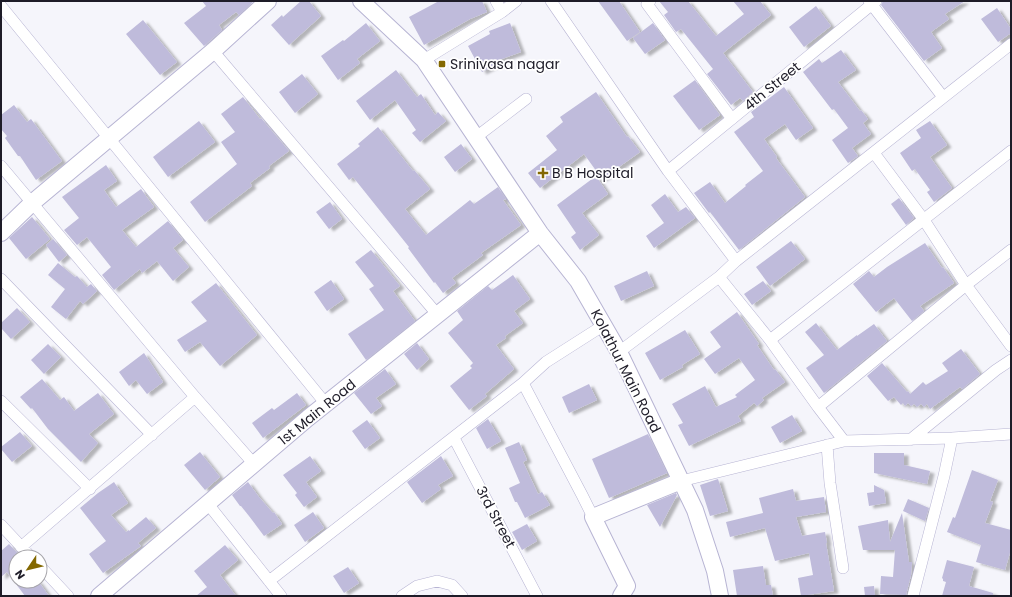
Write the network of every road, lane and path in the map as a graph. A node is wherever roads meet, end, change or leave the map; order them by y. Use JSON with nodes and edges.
{"nodes":[{"id":1,"x":361,"y":1,"type":"edge"},
{"id":2,"x":496,"y":1,"type":"edge"},
{"id":3,"x":516,"y":1,"type":"edge"},
{"id":4,"x":552,"y":1,"type":"edge"},
{"id":5,"x":650,"y":1,"type":"edge"},
{"id":6,"x":265,"y":2,"type":"edge"},
{"id":7,"x":872,"y":2,"type":"edge"},
{"id":8,"x":1,"y":6,"type":"edge"},
{"id":9,"x":502,"y":12,"type":"junction"},
{"id":10,"x":1011,"y":44,"type":"edge"},
{"id":11,"x":213,"y":51,"type":"junction"},
{"id":12,"x":424,"y":60,"type":"junction"},
{"id":13,"x":943,"y":97,"type":"junction"},
{"id":14,"x":526,"y":99,"type":"dead end"},
{"id":15,"x":732,"y":118,"type":"junction"},
{"id":16,"x":109,"y":137,"type":"junction"},
{"id":17,"x":476,"y":138,"type":"junction"},
{"id":18,"x":1011,"y":151,"type":"edge"},
{"id":19,"x":874,"y":153,"type":"junction"},
{"id":20,"x":1,"y":166,"type":"edge"},
{"id":21,"x":668,"y":171,"type":"junction"},
{"id":22,"x":32,"y":203,"type":"junction"},
{"id":23,"x":924,"y":220,"type":"junction"},
{"id":24,"x":1,"y":233,"type":"edge"},
{"id":25,"x":540,"y":233,"type":"junction"},
{"id":26,"x":1011,"y":250,"type":"edge"},
{"id":27,"x":736,"y":261,"type":"junction"},
{"id":28,"x":719,"y":277,"type":"junction"},
{"id":29,"x":1,"y":279,"type":"edge"},
{"id":30,"x":966,"y":285,"type":"junction"},
{"id":31,"x":438,"y":314,"type":"junction"},
{"id":32,"x":604,"y":325,"type":"junction"},
{"id":33,"x":770,"y":340,"type":"junction"},
{"id":34,"x":1011,"y":346,"type":"edge"},
{"id":35,"x":619,"y":352,"type":"junction"},
{"id":36,"x":1011,"y":360,"type":"edge"},
{"id":37,"x":523,"y":383,"type":"junction"},
{"id":38,"x":195,"y":397,"type":"junction"},
{"id":39,"x":1,"y":401,"type":"edge"},
{"id":40,"x":326,"y":404,"type":"junction"},
{"id":41,"x":818,"y":407,"type":"junction"},
{"id":42,"x":1011,"y":434,"type":"edge"},
{"id":43,"x":152,"y":435,"type":"junction"},
{"id":44,"x":454,"y":438,"type":"junction"},
{"id":45,"x":952,"y":438,"type":"junction"},
{"id":46,"x":910,"y":440,"type":"junction"},
{"id":47,"x":844,"y":441,"type":"junction"},
{"id":48,"x":827,"y":445,"type":"junction"},
{"id":49,"x":254,"y":464,"type":"junction"},
{"id":50,"x":681,"y":481,"type":"junction"},
{"id":51,"x":90,"y":489,"type":"junction"},
{"id":52,"x":208,"y":504,"type":"junction"},
{"id":53,"x":593,"y":517,"type":"junction"},
{"id":54,"x":1,"y":525,"type":"edge"},
{"id":55,"x":21,"y":547,"type":"joint"},
{"id":56,"x":843,"y":568,"type":"dead end"},
{"id":57,"x":48,"y":575,"type":"edge"},
{"id":58,"x":269,"y":581,"type":"junction"},
{"id":59,"x":68,"y":596,"type":"edge"},
{"id":60,"x":99,"y":596,"type":"edge"},
{"id":61,"x":281,"y":596,"type":"edge"},
{"id":62,"x":402,"y":596,"type":"edge"},
{"id":63,"x":462,"y":596,"type":"edge"},
{"id":64,"x":537,"y":596,"type":"edge"},
{"id":65,"x":621,"y":596,"type":"edge"},
{"id":66,"x":720,"y":596,"type":"edge"},
{"id":67,"x":913,"y":596,"type":"edge"}],
"edges":[{"from":1,"to":12,"type":"street","name":"Kolathur Main Road"},
{"from":2,"to":9,"type":"street"},
{"from":3,"to":9,"type":"street"},
{"from":4,"to":21,"type":"street"},
{"from":5,"to":15,"type":"street"},
{"from":6,"to":11,"type":"street"},
{"from":7,"to":13,"type":"street"},
{"from":7,"to":15,"type":"street","name":"4th Street"},
{"from":8,"to":16,"type":"street"},
{"from":9,"to":12,"type":"street"},
{"from":10,"to":13,"type":"street"},
{"from":11,"to":16,"type":"street"},
{"from":11,"to":31,"type":"street"},
{"from":12,"to":17,"type":"street","name":"Kolathur Main Road"},
{"from":13,"to":19,"type":"street"},
{"from":14,"to":17,"type":"street"},
{"from":15,"to":21,"type":"street","name":"4th Street"},
{"from":16,"to":22,"type":"street"},
{"from":16,"to":40,"type":"street"},
{"from":17,"to":25,"type":"street","name":"Kolathur Main Road"},
{"from":18,"to":23,"type":"street"},
{"from":19,"to":23,"type":"street"},
{"from":19,"to":27,"type":"street"},
{"from":20,"to":22,"type":"street"},
{"from":21,"to":27,"type":"street"},
{"from":22,"to":24,"type":"street"},
{"from":22,"to":38,"type":"street"},
{"from":23,"to":30,"type":"street"},
{"from":23,"to":33,"type":"street"},
{"from":25,"to":31,"type":"street","name":"1st Main Road"},
{"from":25,"to":32,"type":"street","name":"Kolathur Main Road"},
{"from":26,"to":30,"type":"street"},
{"from":27,"to":28,"type":"street"},
{"from":28,"to":33,"type":"street"},
{"from":28,"to":35,"type":"street"},
{"from":29,"to":43,"type":"street"},
{"from":30,"to":34,"type":"street"},
{"from":30,"to":41,"type":"street"},
{"from":31,"to":40,"type":"street","name":"1st Main Road"},
{"from":32,"to":35,"type":"street","name":"Kolathur Main Road"},
{"from":32,"to":37,"type":"street"},
{"from":33,"to":41,"type":"street"},
{"from":35,"to":50,"type":"street","name":"Kolathur Main Road"},
{"from":36,"to":46,"type":"street"},
{"from":37,"to":44,"type":"street"},
{"from":37,"to":53,"type":"street"},
{"from":38,"to":43,"type":"street"},
{"from":38,"to":49,"type":"street"},
{"from":39,"to":51,"type":"street"},
{"from":40,"to":49,"type":"street","name":"1st Main Road"},
{"from":41,"to":47,"type":"street"},
{"from":42,"to":45,"type":"street"},
{"from":43,"to":51,"type":"street"},
{"from":44,"to":58,"type":"street"},
{"from":44,"to":64,"type":"street","name":"3rd Street"},
{"from":45,"to":46,"type":"street"},
{"from":45,"to":67,"type":"street"},
{"from":46,"to":47,"type":"street"},
{"from":47,"to":48,"type":"street"},
{"from":48,"to":50,"type":"street"},
{"from":48,"to":56,"type":"street"},
{"from":49,"to":52,"type":"street","name":"1st Main Road"},
{"from":50,"to":53,"type":"street"},
{"from":50,"to":66,"type":"street","name":"Kolathur Main Road"},
{"from":51,"to":55,"type":"street"},
{"from":52,"to":58,"type":"street"},
{"from":52,"to":60,"type":"street","name":"1st Main Road"},
{"from":53,"to":65,"type":"street"},
{"from":54,"to":55,"type":"street"},
{"from":57,"to":59,"type":"street"},
{"from":58,"to":61,"type":"street"},
{"from":62,"to":63,"type":"street"}]}
